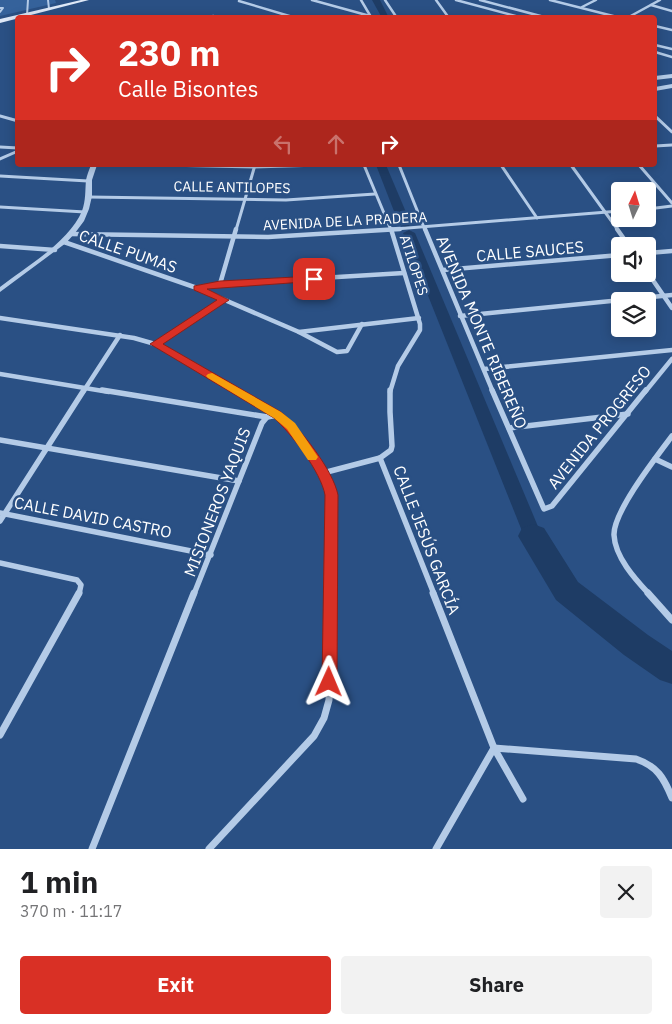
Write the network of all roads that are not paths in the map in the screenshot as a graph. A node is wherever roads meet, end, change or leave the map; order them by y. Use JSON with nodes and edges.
{"nodes":[{"id":1,"x":28,"y":0,"type":"edge"},
{"id":2,"x":48,"y":0,"type":"edge"},
{"id":3,"x":87,"y":0,"type":"edge"},
{"id":4,"x":312,"y":0,"type":"edge"},
{"id":5,"x":361,"y":0,"type":"edge"},
{"id":6,"x":385,"y":0,"type":"edge"},
{"id":7,"x":436,"y":0,"type":"edge"},
{"id":8,"x":456,"y":0,"type":"edge"},
{"id":9,"x":480,"y":0,"type":"edge"},
{"id":10,"x":550,"y":0,"type":"edge"},
{"id":11,"x":596,"y":0,"type":"edge"},
{"id":12,"x":660,"y":0,"type":"edge"},
{"id":13,"x":239,"y":1,"type":"edge"},
{"id":14,"x":650,"y":5,"type":"junction"},
{"id":15,"x":0,"y":8,"type":"edge"},
{"id":16,"x":581,"y":8,"type":"junction"},
{"id":17,"x":49,"y":9,"type":"junction"},
{"id":18,"x":672,"y":11,"type":"edge"},
{"id":19,"x":0,"y":12,"type":"edge"},
{"id":20,"x":27,"y":15,"type":"joint"},
{"id":21,"x":286,"y":15,"type":"edge"},
{"id":22,"x":363,"y":15,"type":"edge"},
{"id":23,"x":369,"y":15,"type":"edge"},
{"id":24,"x":395,"y":15,"type":"edge"},
{"id":25,"x":447,"y":15,"type":"edge"},
{"id":26,"x":512,"y":15,"type":"edge"},
{"id":27,"x":537,"y":15,"type":"edge"},
{"id":28,"x":609,"y":15,"type":"edge"},
{"id":29,"x":632,"y":15,"type":"edge"},
{"id":30,"x":15,"y":18,"type":"edge"},
{"id":31,"x":0,"y":21,"type":"edge"},
{"id":32,"x":657,"y":26,"type":"edge"},
{"id":33,"x":672,"y":30,"type":"edge"},
{"id":34,"x":657,"y":45,"type":"edge"},
{"id":35,"x":672,"y":49,"type":"edge"},
{"id":36,"x":657,"y":54,"type":"edge"},
{"id":37,"x":672,"y":57,"type":"edge"},
{"id":38,"x":672,"y":76,"type":"edge"},
{"id":39,"x":657,"y":78,"type":"edge"},
{"id":40,"x":672,"y":86,"type":"edge"},
{"id":41,"x":657,"y":89,"type":"edge"},
{"id":42,"x":0,"y":117,"type":"edge"},
{"id":43,"x":657,"y":118,"type":"edge"},
{"id":44,"x":15,"y":120,"type":"edge"},
{"id":45,"x":672,"y":132,"type":"edge"},
{"id":46,"x":672,"y":145,"type":"edge"},
{"id":47,"x":657,"y":146,"type":"edge"},
{"id":48,"x":0,"y":147,"type":"edge"},
{"id":49,"x":15,"y":149,"type":"edge"},
{"id":50,"x":15,"y":151,"type":"edge"},
{"id":51,"x":0,"y":159,"type":"edge"},
{"id":52,"x":93,"y":167,"type":"edge"},
{"id":53,"x":255,"y":167,"type":"edge"},
{"id":54,"x":365,"y":167,"type":"edge"},
{"id":55,"x":399,"y":167,"type":"edge"},
{"id":56,"x":502,"y":167,"type":"edge"},
{"id":57,"x":572,"y":167,"type":"edge"},
{"id":58,"x":641,"y":167,"type":"edge"},
{"id":59,"x":0,"y":176,"type":"edge"},
{"id":60,"x":88,"y":181,"type":"junction"},
{"id":61,"x":375,"y":194,"type":"junction"},
{"id":62,"x":89,"y":197,"type":"junction"},
{"id":63,"x":245,"y":199,"type":"junction"},
{"id":64,"x":672,"y":205,"type":"edge"},
{"id":65,"x":0,"y":207,"type":"edge"},
{"id":66,"x":656,"y":208,"type":"edge"},
{"id":67,"x":85,"y":212,"type":"junction"},
{"id":68,"x":611,"y":212,"type":"edge"},
{"id":69,"x":605,"y":213,"type":"junction"},
{"id":70,"x":537,"y":218,"type":"junction"},
{"id":71,"x":424,"y":227,"type":"junction"},
{"id":72,"x":391,"y":230,"type":"junction"},
{"id":73,"x":71,"y":234,"type":"junction"},
{"id":74,"x":235,"y":237,"type":"junction"},
{"id":75,"x":622,"y":237,"type":"edge"},
{"id":76,"x":64,"y":242,"type":"junction"},
{"id":77,"x":0,"y":246,"type":"edge"},
{"id":78,"x":55,"y":250,"type":"junction"},
{"id":79,"x":672,"y":251,"type":"edge"},
{"id":80,"x":656,"y":252,"type":"edge"},
{"id":81,"x":611,"y":257,"type":"edge"},
{"id":82,"x":443,"y":270,"type":"junction"},
{"id":83,"x":404,"y":273,"type":"junction"},
{"id":84,"x":654,"y":282,"type":"edge"},
{"id":85,"x":220,"y":284,"type":"junction"},
{"id":86,"x":1,"y":288,"type":"edge"},
{"id":87,"x":197,"y":288,"type":"junction"},
{"id":88,"x":672,"y":295,"type":"edge"},
{"id":89,"x":664,"y":296,"type":"junction"},
{"id":90,"x":224,"y":300,"type":"junction"},
{"id":91,"x":672,"y":308,"type":"edge"},
{"id":92,"x":460,"y":316,"type":"junction"},
{"id":93,"x":0,"y":318,"type":"edge"},
{"id":94,"x":419,"y":318,"type":"junction"},
{"id":95,"x":362,"y":324,"type":"junction"},
{"id":96,"x":298,"y":332,"type":"junction"},
{"id":97,"x":120,"y":335,"type":"junction"},
{"id":98,"x":155,"y":344,"type":"junction"},
{"id":99,"x":672,"y":350,"type":"edge"},
{"id":100,"x":672,"y":359,"type":"edge"},
{"id":101,"x":484,"y":369,"type":"junction"},
{"id":102,"x":0,"y":374,"type":"edge"},
{"id":103,"x":86,"y":388,"type":"junction"},
{"id":104,"x":628,"y":414,"type":"junction"},
{"id":105,"x":278,"y":415,"type":"junction"},
{"id":106,"x":267,"y":417,"type":"junction"},
{"id":107,"x":509,"y":428,"type":"junction"},
{"id":108,"x":672,"y":436,"type":"edge"},
{"id":109,"x":0,"y":440,"type":"edge"},
{"id":110,"x":48,"y":448,"type":"junction"},
{"id":111,"x":380,"y":458,"type":"junction"},
{"id":112,"x":655,"y":459,"type":"junction"},
{"id":113,"x":672,"y":468,"type":"edge"},
{"id":114,"x":323,"y":473,"type":"junction"},
{"id":115,"x":239,"y":481,"type":"junction"},
{"id":116,"x":544,"y":509,"type":"joint"},
{"id":117,"x":3,"y":513,"type":"edge"},
{"id":118,"x":0,"y":521,"type":"edge"},
{"id":119,"x":211,"y":555,"type":"junction"},
{"id":120,"x":0,"y":563,"type":"edge"},
{"id":121,"x":672,"y":620,"type":"edge"},
{"id":122,"x":0,"y":735,"type":"edge"},
{"id":123,"x":494,"y":748,"type":"junction"},
{"id":124,"x":672,"y":798,"type":"edge"},
{"id":125,"x":523,"y":799,"type":"dead end"},
{"id":126,"x":92,"y":849,"type":"edge"},
{"id":127,"x":209,"y":849,"type":"edge"},
{"id":128,"x":436,"y":849,"type":"edge"}],
"edges":[{"from":1,"to":20,"type":"lane"},
{"from":2,"to":17,"type":"lane"},
{"from":3,"to":17,"type":"main road"},
{"from":4,"to":22,"type":"street"},
{"from":5,"to":23,"type":"street"},
{"from":6,"to":24,"type":"street"},
{"from":7,"to":25,"type":"street"},
{"from":8,"to":26,"type":"street"},
{"from":9,"to":27,"type":"street"},
{"from":10,"to":16,"type":"street"},
{"from":11,"to":16,"type":"street"},
{"from":12,"to":14,"type":"street"},
{"from":13,"to":21,"type":"street"},
{"from":14,"to":18,"type":"street"},
{"from":14,"to":29,"type":"street"},
{"from":15,"to":19,"type":"lane"},
{"from":16,"to":28,"type":"street"},
{"from":17,"to":20,"type":"main road"},
{"from":30,"to":31,"type":"main road"},
{"from":32,"to":33,"type":"street"},
{"from":34,"to":35,"type":"street"},
{"from":36,"to":37,"type":"street"},
{"from":38,"to":39,"type":"street"},
{"from":40,"to":41,"type":"street"},
{"from":42,"to":44,"type":"street"},
{"from":43,"to":45,"type":"street"},
{"from":46,"to":47,"type":"street"},
{"from":48,"to":49,"type":"street"},
{"from":50,"to":51,"type":"street"},
{"from":52,"to":60,"type":"street"},
{"from":53,"to":63,"type":"street"},
{"from":54,"to":61,"type":"street","name":"ATILOPES"},
{"from":55,"to":71,"type":"street","name":"AVENIDA MONTE RIBEREÑO"},
{"from":56,"to":70,"type":"street"},
{"from":57,"to":69,"type":"street"},
{"from":58,"to":64,"type":"street"},
{"from":59,"to":60,"type":"street"},
{"from":60,"to":62,"type":"street"},
{"from":61,"to":63,"type":"street","name":"CALLE ANTILOPES"},
{"from":61,"to":72,"type":"street","name":"ATILOPES"},
{"from":62,"to":63,"type":"street","name":"CALLE ANTILOPES"},
{"from":62,"to":67,"type":"street"},
{"from":63,"to":74,"type":"street"},
{"from":64,"to":66,"type":"street"},
{"from":65,"to":67,"type":"street"},
{"from":67,"to":73,"type":"street"},
{"from":68,"to":69,"type":"street","name":"AVENIDA DE LA PRADERA"},
{"from":69,"to":70,"type":"street","name":"AVENIDA DE LA PRADERA"},
{"from":69,"to":75,"type":"street"},
{"from":70,"to":71,"type":"street","name":"AVENIDA DE LA PRADERA"},
{"from":71,"to":72,"type":"street","name":"AVENIDA DE LA PRADERA"},
{"from":71,"to":82,"type":"street","name":"AVENIDA MONTE RIBEREÑO"},
{"from":72,"to":74,"type":"street","name":"AVENIDA DE LA PRADERA"},
{"from":72,"to":83,"type":"street","name":"ATILOPES"},
{"from":73,"to":74,"type":"street","name":"AVENIDA DE LA PRADERA"},
{"from":73,"to":76,"type":"street"},
{"from":74,"to":85,"type":"street"},
{"from":76,"to":78,"type":"street"},
{"from":76,"to":87,"type":"street","name":"CALLE PUMAS"},
{"from":77,"to":78,"type":"street"},
{"from":78,"to":86,"type":"street"},
{"from":79,"to":80,"type":"street"},
{"from":81,"to":82,"type":"street","name":"CALLE SAUCES"},
{"from":82,"to":92,"type":"street","name":"AVENIDA MONTE RIBEREÑO"},
{"from":83,"to":85,"type":"street"},
{"from":83,"to":94,"type":"street","name":"ATILOPES"},
{"from":84,"to":89,"type":"street"},
{"from":85,"to":87,"type":"street"},
{"from":87,"to":90,"type":"street","name":"CALLE PUMAS"},
{"from":88,"to":89,"type":"street"},
{"from":89,"to":91,"type":"street"},
{"from":89,"to":92,"type":"street"},
{"from":90,"to":96,"type":"street","name":"CALLE PUMAS"},
{"from":90,"to":98,"type":"street"},
{"from":92,"to":101,"type":"street","name":"AVENIDA MONTE RIBEREÑO"},
{"from":93,"to":97,"type":"street"},
{"from":94,"to":95,"type":"street"},
{"from":94,"to":111,"type":"street","name":"CALLE JESÚS GARCÍA"},
{"from":95,"to":96,"type":"street"},
{"from":95,"to":96,"type":"street","name":"CALLE PUMAS"},
{"from":97,"to":98,"type":"street"},
{"from":97,"to":103,"type":"street"},
{"from":98,"to":105,"type":"street"},
{"from":99,"to":101,"type":"street"},
{"from":100,"to":104,"type":"street","name":"AVENIDA PROGRESO"},
{"from":101,"to":107,"type":"street","name":"AVENIDA MONTE RIBEREÑO"},
{"from":102,"to":103,"type":"street","name":"MISIONEROS YAQUIS"},
{"from":103,"to":106,"type":"street","name":"MISIONEROS YAQUIS"},
{"from":103,"to":110,"type":"street"},
{"from":104,"to":107,"type":"street"},
{"from":104,"to":116,"type":"street","name":"AVENIDA PROGRESO"},
{"from":105,"to":106,"type":"street"},
{"from":105,"to":114,"type":"street"},
{"from":106,"to":115,"type":"street","name":"MISIONEROS YAQUIS"},
{"from":107,"to":116,"type":"street","name":"AVENIDA MONTE RIBEREÑO"},
{"from":108,"to":112,"type":"street"},
{"from":109,"to":110,"type":"street"},
{"from":110,"to":115,"type":"street"},
{"from":110,"to":117,"type":"street"},
{"from":111,"to":114,"type":"street"},
{"from":111,"to":123,"type":"street","name":"CALLE JESÚS GARCÍA"},
{"from":112,"to":113,"type":"street"},
{"from":112,"to":121,"type":"street"},
{"from":114,"to":127,"type":"street"},
{"from":115,"to":119,"type":"street","name":"MISIONEROS YAQUIS"},
{"from":117,"to":118,"type":"street"},
{"from":117,"to":119,"type":"street","name":"CALLE DAVID CASTRO"},
{"from":119,"to":126,"type":"street","name":"MISIONEROS YAQUIS"},
{"from":120,"to":122,"type":"street"},
{"from":123,"to":124,"type":"street"},
{"from":123,"to":125,"type":"street","name":"CALLE JESÚS GARCÍA"},
{"from":123,"to":128,"type":"street"}]}
